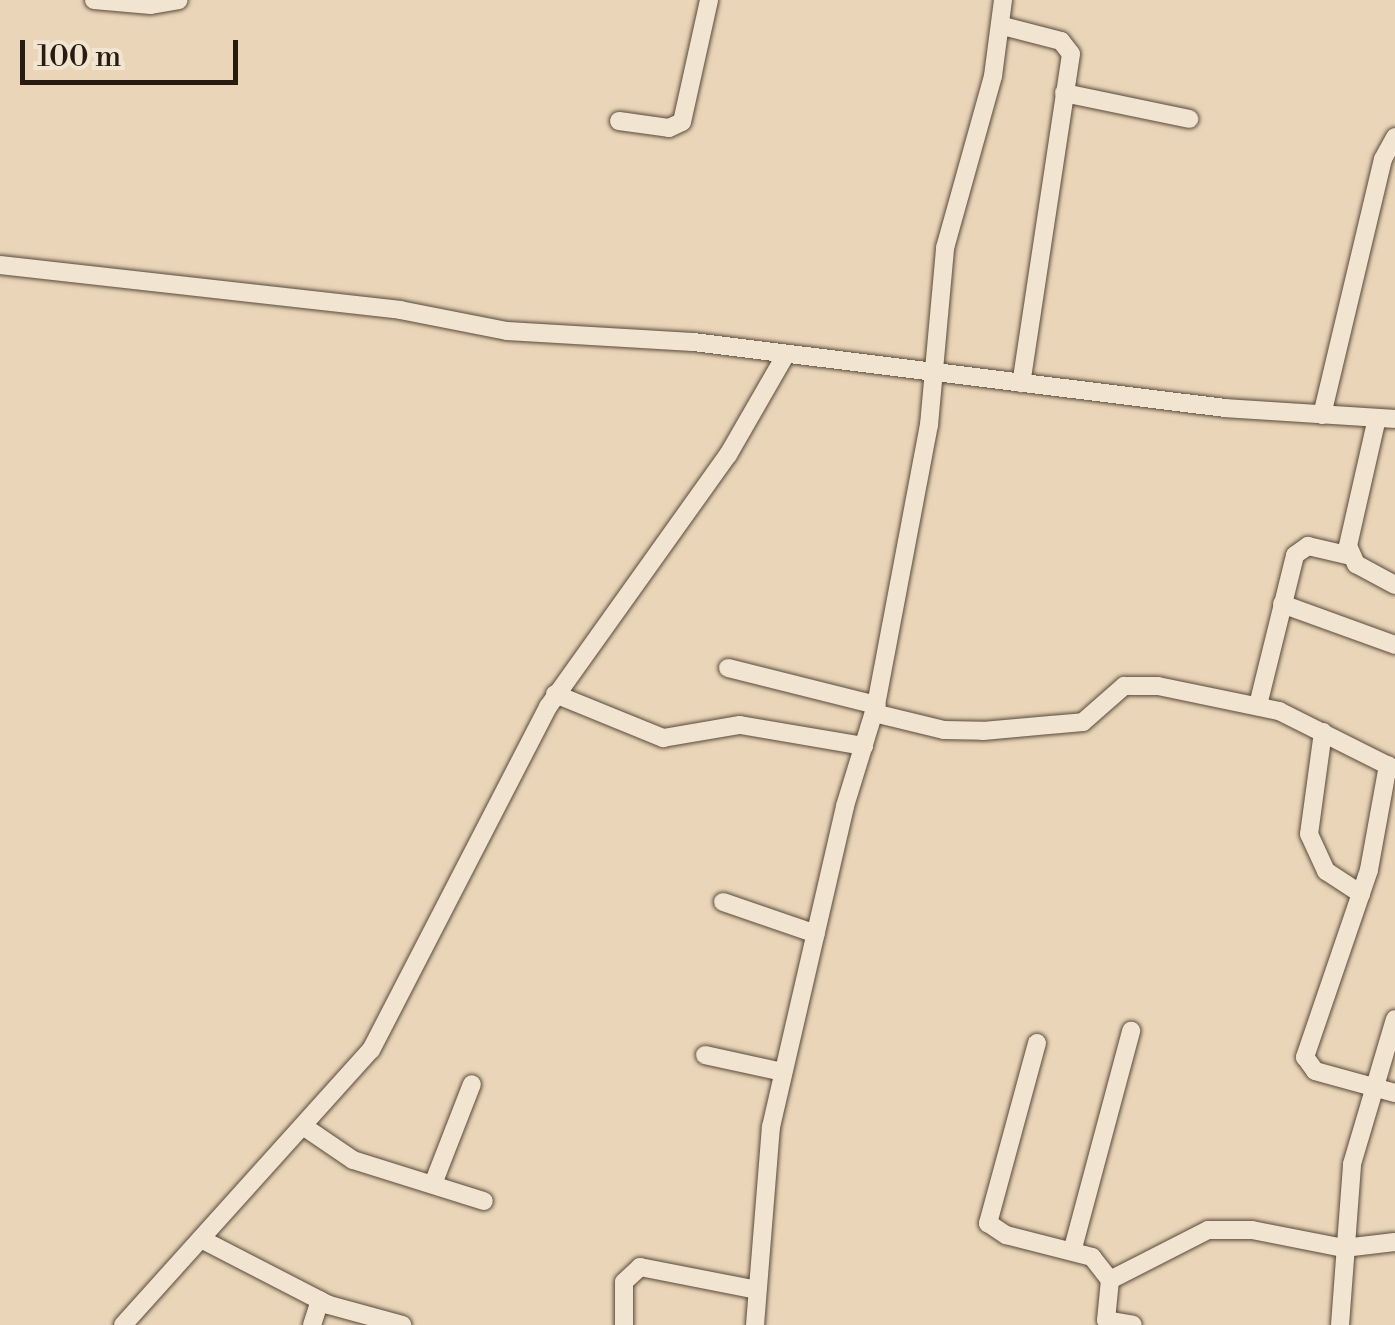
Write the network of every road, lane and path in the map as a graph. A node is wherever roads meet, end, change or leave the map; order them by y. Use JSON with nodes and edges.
{"nodes":[{"id":1,"x":94,"y":0,"type":"edge"},
{"id":2,"x":179,"y":0,"type":"edge"},
{"id":3,"x":709,"y":0,"type":"edge"},
{"id":4,"x":1004,"y":0,"type":"edge"},
{"id":5,"x":1003,"y":26,"type":"junction"},
{"id":6,"x":1064,"y":92,"type":"junction"},
{"id":7,"x":1189,"y":119,"type":"dead end"},
{"id":8,"x":619,"y":120,"type":"dead end"},
{"id":9,"x":1395,"y":137,"type":"edge"},
{"id":10,"x":0,"y":264,"type":"edge"},
{"id":11,"x":786,"y":354,"type":"junction"},
{"id":12,"x":935,"y":372,"type":"junction"},
{"id":13,"x":1022,"y":383,"type":"junction"},
{"id":14,"x":1322,"y":414,"type":"junction"},
{"id":15,"x":1386,"y":418,"type":"edge"},
{"id":16,"x":1351,"y":556,"type":"junction"},
{"id":17,"x":1395,"y":585,"type":"edge"},
{"id":18,"x":1282,"y":604,"type":"junction"},
{"id":19,"x":1395,"y":645,"type":"edge"},
{"id":20,"x":728,"y":668,"type":"dead end"},
{"id":21,"x":556,"y":694,"type":"junction"},
{"id":22,"x":1258,"y":705,"type":"junction"},
{"id":23,"x":875,"y":709,"type":"junction"},
{"id":24,"x":1322,"y":732,"type":"junction"},
{"id":25,"x":864,"y":746,"type":"junction"},
{"id":26,"x":1392,"y":767,"type":"edge"},
{"id":27,"x":1361,"y":894,"type":"junction"},
{"id":28,"x":723,"y":902,"type":"dead end"},
{"id":29,"x":816,"y":934,"type":"junction"},
{"id":30,"x":1395,"y":1019,"type":"edge"},
{"id":31,"x":1131,"y":1031,"type":"dead end"},
{"id":32,"x":1038,"y":1044,"type":"dead end"},
{"id":33,"x":705,"y":1055,"type":"dead end"},
{"id":34,"x":782,"y":1072,"type":"junction"},
{"id":35,"x":472,"y":1084,"type":"dead end"},
{"id":36,"x":1373,"y":1086,"type":"junction"},
{"id":37,"x":1395,"y":1093,"type":"edge"},
{"id":38,"x":303,"y":1126,"type":"junction"},
{"id":39,"x":434,"y":1184,"type":"junction"},
{"id":40,"x":484,"y":1201,"type":"dead end"},
{"id":41,"x":201,"y":1239,"type":"junction"},
{"id":42,"x":1395,"y":1242,"type":"edge"},
{"id":43,"x":1072,"y":1248,"type":"junction"},
{"id":44,"x":1344,"y":1248,"type":"junction"},
{"id":45,"x":1110,"y":1280,"type":"junction"},
{"id":46,"x":758,"y":1290,"type":"junction"},
{"id":47,"x":320,"y":1300,"type":"junction"},
{"id":48,"x":1105,"y":1323,"type":"edge"},
{"id":49,"x":123,"y":1325,"type":"edge"},
{"id":50,"x":312,"y":1325,"type":"edge"},
{"id":51,"x":402,"y":1325,"type":"edge"},
{"id":52,"x":624,"y":1325,"type":"edge"},
{"id":53,"x":755,"y":1325,"type":"edge"},
{"id":54,"x":1133,"y":1325,"type":"edge"},
{"id":55,"x":1340,"y":1325,"type":"edge"}],
"edges":[{"from":1,"to":2,"type":"street"},
{"from":3,"to":8,"type":"street"},
{"from":4,"to":5,"type":"street"},
{"from":5,"to":6,"type":"street"},
{"from":5,"to":12,"type":"street"},
{"from":6,"to":7,"type":"street"},
{"from":6,"to":13,"type":"street"},
{"from":9,"to":14,"type":"street"},
{"from":10,"to":11,"type":"street"},
{"from":11,"to":12,"type":"street"},
{"from":11,"to":21,"type":"street"},
{"from":12,"to":13,"type":"street"},
{"from":12,"to":23,"type":"street"},
{"from":13,"to":14,"type":"street"},
{"from":14,"to":15,"type":"street"},
{"from":15,"to":16,"type":"street"},
{"from":16,"to":17,"type":"street"},
{"from":16,"to":18,"type":"street"},
{"from":18,"to":19,"type":"street"},
{"from":18,"to":22,"type":"street"},
{"from":20,"to":23,"type":"street"},
{"from":21,"to":25,"type":"street"},
{"from":21,"to":38,"type":"street"},
{"from":22,"to":23,"type":"street"},
{"from":22,"to":24,"type":"street"},
{"from":23,"to":25,"type":"street"},
{"from":24,"to":26,"type":"street"},
{"from":24,"to":27,"type":"street"},
{"from":25,"to":29,"type":"street"},
{"from":26,"to":27,"type":"street"},
{"from":27,"to":36,"type":"street"},
{"from":28,"to":29,"type":"street"},
{"from":29,"to":34,"type":"street"},
{"from":30,"to":36,"type":"street"},
{"from":31,"to":43,"type":"street"},
{"from":32,"to":43,"type":"street"},
{"from":33,"to":34,"type":"street"},
{"from":34,"to":46,"type":"street"},
{"from":35,"to":39,"type":"street"},
{"from":36,"to":37,"type":"street"},
{"from":36,"to":44,"type":"street"},
{"from":38,"to":39,"type":"street"},
{"from":38,"to":41,"type":"street"},
{"from":39,"to":40,"type":"street"},
{"from":41,"to":47,"type":"street"},
{"from":41,"to":49,"type":"street"},
{"from":42,"to":44,"type":"street"},
{"from":43,"to":45,"type":"street"},
{"from":44,"to":45,"type":"street"},
{"from":44,"to":55,"type":"street"},
{"from":45,"to":48,"type":"street"},
{"from":46,"to":52,"type":"street"},
{"from":46,"to":53,"type":"street"},
{"from":47,"to":50,"type":"street"},
{"from":47,"to":51,"type":"street"},
{"from":48,"to":54,"type":"street"}]}
